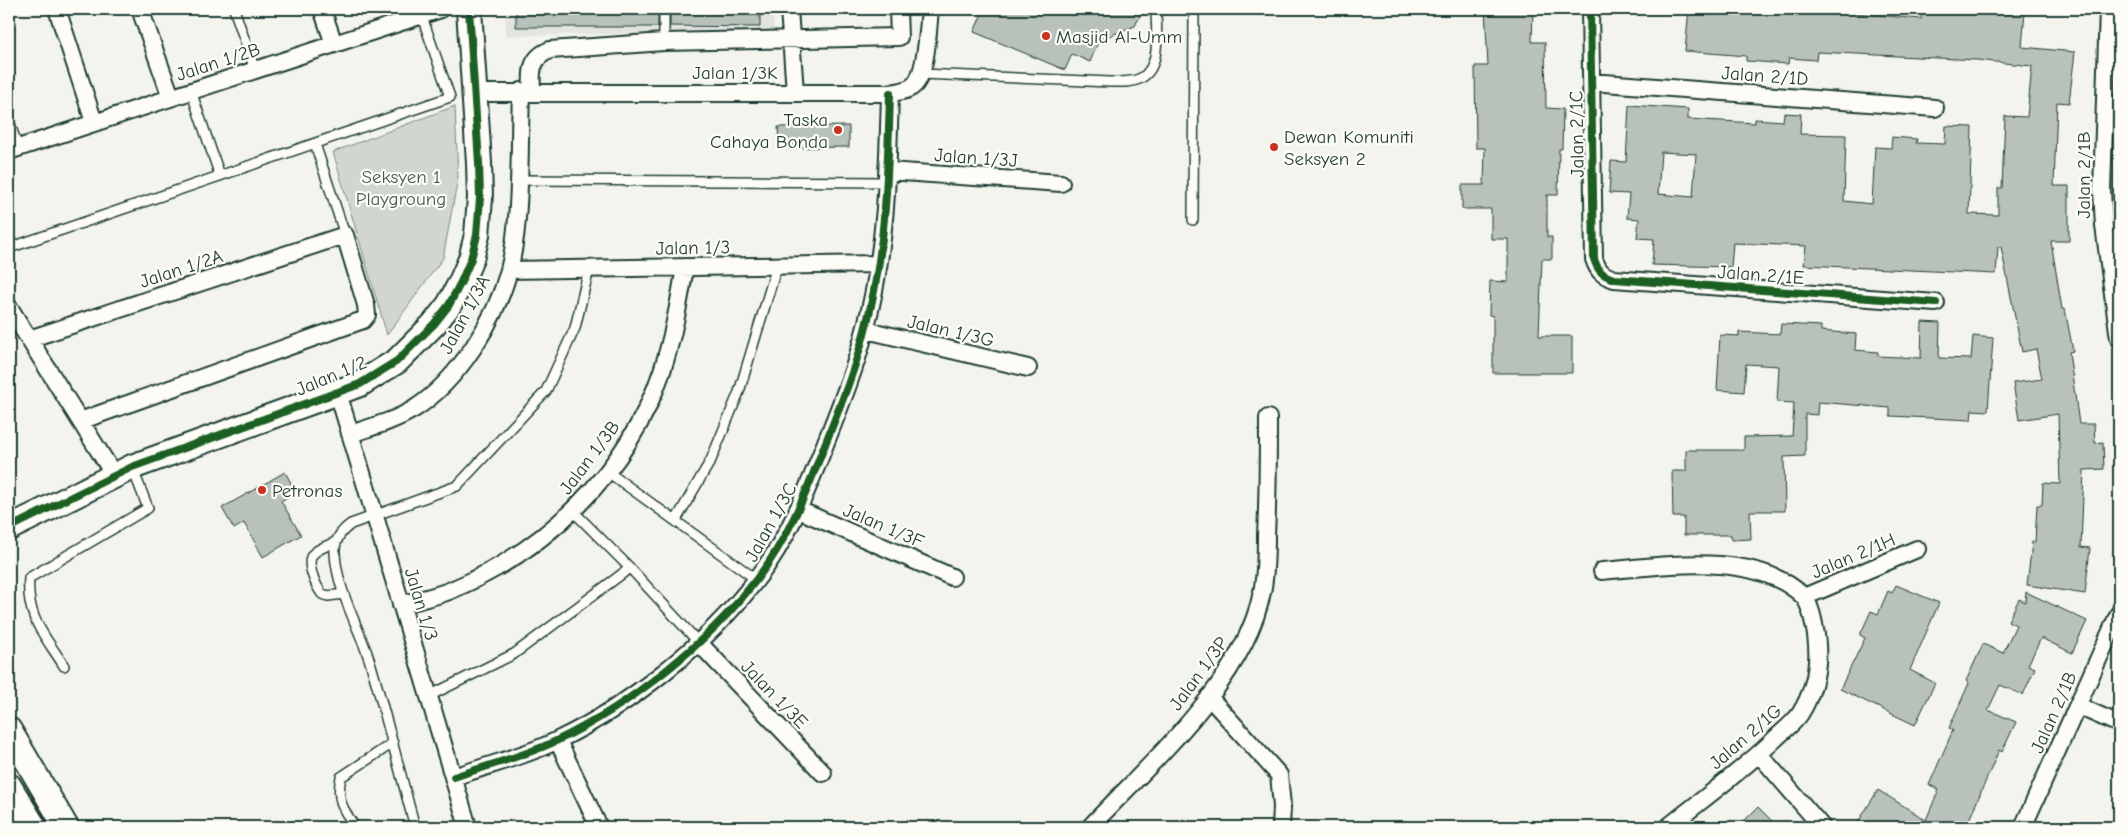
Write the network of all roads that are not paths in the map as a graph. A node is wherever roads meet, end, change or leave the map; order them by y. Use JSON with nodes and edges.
{"nodes":[{"id":1,"x":57,"y":9,"type":"edge"},
{"id":2,"x":140,"y":9,"type":"edge"},
{"id":3,"x":234,"y":9,"type":"edge"},
{"id":4,"x":322,"y":9,"type":"edge"},
{"id":5,"x":441,"y":9,"type":"edge"},
{"id":6,"x":469,"y":9,"type":"edge"},
{"id":7,"x":664,"y":9,"type":"edge"},
{"id":8,"x":789,"y":9,"type":"edge"},
{"id":9,"x":898,"y":9,"type":"edge"},
{"id":10,"x":930,"y":9,"type":"edge"},
{"id":11,"x":1156,"y":9,"type":"edge"},
{"id":12,"x":1194,"y":9,"type":"edge"},
{"id":13,"x":1590,"y":9,"type":"edge"},
{"id":14,"x":2108,"y":9,"type":"edge"},
{"id":15,"x":420,"y":12,"type":"edge"},
{"id":16,"x":790,"y":40,"type":"junction"},
{"id":17,"x":664,"y":42,"type":"junction"},
{"id":18,"x":334,"y":44,"type":"junction"},
{"id":19,"x":255,"y":70,"type":"junction"},
{"id":20,"x":921,"y":74,"type":"junction"},
{"id":21,"x":1591,"y":82,"type":"junction"},
{"id":22,"x":191,"y":91,"type":"junction"},
{"id":23,"x":526,"y":91,"type":"junction"},
{"id":24,"x":796,"y":92,"type":"junction"},
{"id":25,"x":474,"y":93,"type":"junction"},
{"id":26,"x":890,"y":93,"type":"junction"},
{"id":27,"x":171,"y":98,"type":"junction"},
{"id":28,"x":1935,"y":108,"type":"dead end"},
{"id":29,"x":9,"y":121,"type":"edge"},
{"id":30,"x":94,"y":122,"type":"junction"},
{"id":31,"x":314,"y":144,"type":"junction"},
{"id":32,"x":13,"y":149,"type":"edge"},
{"id":33,"x":220,"y":176,"type":"junction"},
{"id":34,"x":888,"y":177,"type":"junction"},
{"id":35,"x":518,"y":180,"type":"junction"},
{"id":36,"x":1062,"y":182,"type":"dead end"},
{"id":37,"x":1193,"y":220,"type":"dead end"},
{"id":38,"x":345,"y":235,"type":"junction"},
{"id":39,"x":9,"y":248,"type":"edge"},
{"id":40,"x":1594,"y":259,"type":"joint"},
{"id":41,"x":878,"y":264,"type":"junction"},
{"id":42,"x":777,"y":266,"type":"junction"},
{"id":43,"x":684,"y":267,"type":"junction"},
{"id":44,"x":589,"y":269,"type":"junction"},
{"id":45,"x":509,"y":270,"type":"junction"},
{"id":46,"x":1936,"y":302,"type":"dead end"},
{"id":47,"x":9,"y":306,"type":"edge"},
{"id":48,"x":866,"y":330,"type":"junction"},
{"id":49,"x":29,"y":339,"type":"junction"},
{"id":50,"x":2119,"y":339,"type":"edge"},
{"id":51,"x":1028,"y":368,"type":"dead end"},
{"id":52,"x":338,"y":393,"type":"junction"},
{"id":53,"x":1268,"y":418,"type":"dead end"},
{"id":54,"x":80,"y":421,"type":"junction"},
{"id":55,"x":350,"y":434,"type":"junction"},
{"id":56,"x":123,"y":471,"type":"junction"},
{"id":57,"x":608,"y":472,"type":"junction"},
{"id":58,"x":799,"y":510,"type":"junction"},
{"id":59,"x":573,"y":512,"type":"junction"},
{"id":60,"x":374,"y":516,"type":"junction"},
{"id":61,"x":676,"y":520,"type":"junction"},
{"id":62,"x":9,"y":528,"type":"edge"},
{"id":63,"x":336,"y":542,"type":"junction"},
{"id":64,"x":1917,"y":549,"type":"dead end"},
{"id":65,"x":630,"y":568,"type":"junction"},
{"id":66,"x":1602,"y":571,"type":"dead end"},
{"id":67,"x":952,"y":577,"type":"dead end"},
{"id":68,"x":757,"y":580,"type":"junction"},
{"id":69,"x":344,"y":594,"type":"junction"},
{"id":70,"x":1804,"y":597,"type":"junction"},
{"id":71,"x":401,"y":605,"type":"junction"},
{"id":72,"x":2119,"y":613,"type":"edge"},
{"id":73,"x":699,"y":643,"type":"junction"},
{"id":74,"x":64,"y":666,"type":"dead end"},
{"id":75,"x":429,"y":696,"type":"junction"},
{"id":76,"x":1209,"y":697,"type":"junction"},
{"id":77,"x":2078,"y":706,"type":"junction"},
{"id":78,"x":2119,"y":724,"type":"edge"},
{"id":79,"x":9,"y":730,"type":"edge"},
{"id":80,"x":558,"y":741,"type":"junction"},
{"id":81,"x":392,"y":743,"type":"junction"},
{"id":82,"x":1759,"y":754,"type":"junction"},
{"id":83,"x":823,"y":773,"type":"dead end"},
{"id":84,"x":454,"y":777,"type":"junction"},
{"id":85,"x":9,"y":786,"type":"edge"},
{"id":86,"x":34,"y":827,"type":"edge"},
{"id":87,"x":66,"y":827,"type":"edge"},
{"id":88,"x":355,"y":827,"type":"edge"},
{"id":89,"x":414,"y":827,"type":"edge"},
{"id":90,"x":468,"y":827,"type":"edge"},
{"id":91,"x":599,"y":827,"type":"edge"},
{"id":92,"x":1090,"y":827,"type":"edge"},
{"id":93,"x":1281,"y":827,"type":"edge"},
{"id":94,"x":1668,"y":827,"type":"edge"},
{"id":95,"x":1822,"y":827,"type":"edge"},
{"id":96,"x":2023,"y":827,"type":"edge"}],
"edges":[{"from":1,"to":30,"type":"street"},
{"from":2,"to":27,"type":"street"},
{"from":3,"to":19,"type":"lane"},
{"from":4,"to":18,"type":"street"},
{"from":5,"to":15,"type":"street","name":"Jalan 1/2B"},
{"from":6,"to":25,"type":"street","name":"Jalan 1/2"},
{"from":7,"to":17,"type":"lane"},
{"from":8,"to":16,"type":"street"},
{"from":9,"to":16,"type":"street"},
{"from":10,"to":20,"type":"street"},
{"from":11,"to":20,"type":"lane"},
{"from":12,"to":37,"type":"lane"},
{"from":13,"to":21,"type":"street","name":"Jalan 2/1C"},
{"from":14,"to":50,"type":"street","name":"Jalan 2/1B"},
{"from":15,"to":18,"type":"street","name":"Jalan 1/2B"},
{"from":15,"to":31,"type":"lane"},
{"from":16,"to":17,"type":"street"},
{"from":16,"to":24,"type":"street"},
{"from":17,"to":23,"type":"street","name":"Jalan 1/3A"},
{"from":18,"to":19,"type":"street","name":"Jalan 1/2B"},
{"from":19,"to":22,"type":"street","name":"Jalan 1/2B"},
{"from":20,"to":26,"type":"street","name":"Jalan 1/3K"},
{"from":21,"to":28,"type":"street","name":"Jalan 2/1D"},
{"from":21,"to":40,"type":"street","name":"Jalan 2/1C"},
{"from":22,"to":27,"type":"street","name":"Jalan 1/2B"},
{"from":22,"to":33,"type":"lane"},
{"from":23,"to":24,"type":"street","name":"Jalan 1/3K"},
{"from":23,"to":25,"type":"street","name":"Jalan 1/3K"},
{"from":23,"to":35,"type":"street","name":"Jalan 1/3A"},
{"from":24,"to":26,"type":"street","name":"Jalan 1/3K"},
{"from":25,"to":52,"type":"street","name":"Jalan 1/2"},
{"from":26,"to":34,"type":"street","name":"Jalan 1/3C"},
{"from":27,"to":30,"type":"street","name":"Jalan 1/2B"},
{"from":29,"to":32,"type":"lane"},
{"from":30,"to":32,"type":"street","name":"Jalan 1/2B"},
{"from":31,"to":33,"type":"lane"},
{"from":31,"to":38,"type":"lane"},
{"from":33,"to":39,"type":"lane"},
{"from":34,"to":35,"type":"lane"},
{"from":34,"to":36,"type":"street","name":"Jalan 1/3J"},
{"from":34,"to":41,"type":"street","name":"Jalan 1/3C"},
{"from":35,"to":45,"type":"street","name":"Jalan 1/3A"},
{"from":38,"to":49,"type":"street","name":"Jalan 1/2A"},
{"from":38,"to":54,"type":"street"},
{"from":40,"to":46,"type":"street","name":"Jalan 2/1E"},
{"from":41,"to":42,"type":"street","name":"Jalan 1/3"},
{"from":41,"to":48,"type":"street","name":"Jalan 1/3C"},
{"from":42,"to":43,"type":"street","name":"Jalan 1/3"},
{"from":42,"to":61,"type":"lane"},
{"from":43,"to":44,"type":"street","name":"Jalan 1/3"},
{"from":43,"to":57,"type":"street","name":"Jalan 1/3B"},
{"from":44,"to":45,"type":"street","name":"Jalan 1/3"},
{"from":44,"to":60,"type":"lane"},
{"from":45,"to":55,"type":"street","name":"Jalan 1/3A"},
{"from":47,"to":49,"type":"street"},
{"from":48,"to":51,"type":"street","name":"Jalan 1/3G"},
{"from":48,"to":58,"type":"street","name":"Jalan 1/3C"},
{"from":49,"to":54,"type":"street"},
{"from":52,"to":55,"type":"street","name":"Jalan 1/3"},
{"from":52,"to":56,"type":"street","name":"Jalan 1/2"},
{"from":53,"to":76,"type":"street","name":"Jalan 1/3P"},
{"from":54,"to":56,"type":"street"},
{"from":55,"to":60,"type":"street","name":"Jalan 1/3"},
{"from":56,"to":62,"type":"street","name":"Jalan 1/2"},
{"from":56,"to":74,"type":"lane"},
{"from":57,"to":59,"type":"street","name":"Jalan 1/3B"},
{"from":57,"to":61,"type":"lane"},
{"from":58,"to":67,"type":"street","name":"Jalan 1/3F"},
{"from":58,"to":68,"type":"street","name":"Jalan 1/3C"},
{"from":59,"to":65,"type":"lane"},
{"from":59,"to":71,"type":"street","name":"Jalan 1/3B"},
{"from":60,"to":63,"type":"lane"},
{"from":60,"to":71,"type":"street","name":"Jalan 1/3"},
{"from":61,"to":68,"type":"lane"},
{"from":63,"to":69,"type":"lane"},
{"from":63,"to":69,"type":"lane"},
{"from":64,"to":70,"type":"street","name":"Jalan 2/1H"},
{"from":65,"to":73,"type":"lane"},
{"from":65,"to":75,"type":"lane"},
{"from":66,"to":70,"type":"street"},
{"from":68,"to":73,"type":"street","name":"Jalan 1/3C"},
{"from":69,"to":81,"type":"lane"},
{"from":70,"to":82,"type":"street","name":"Jalan 2/1G"},
{"from":71,"to":75,"type":"street","name":"Jalan 1/3"},
{"from":72,"to":77,"type":"street","name":"Jalan 2/1B"},
{"from":73,"to":80,"type":"street","name":"Jalan 1/3C"},
{"from":73,"to":83,"type":"street","name":"Jalan 1/3E"},
{"from":75,"to":84,"type":"street","name":"Jalan 1/3"},
{"from":76,"to":92,"type":"street","name":"Jalan 1/3P"},
{"from":76,"to":93,"type":"street"},
{"from":77,"to":78,"type":"street"},
{"from":77,"to":96,"type":"street","name":"Jalan 2/1B"},
{"from":79,"to":87,"type":"street"},
{"from":80,"to":84,"type":"street","name":"Jalan 1/3C"},
{"from":80,"to":91,"type":"street"},
{"from":81,"to":88,"type":"lane"},
{"from":81,"to":89,"type":"lane"},
{"from":82,"to":94,"type":"street","name":"Jalan 2/1G"},
{"from":82,"to":95,"type":"street"},
{"from":84,"to":90,"type":"street","name":"Jalan 1/3"},
{"from":85,"to":86,"type":"street"}]}
